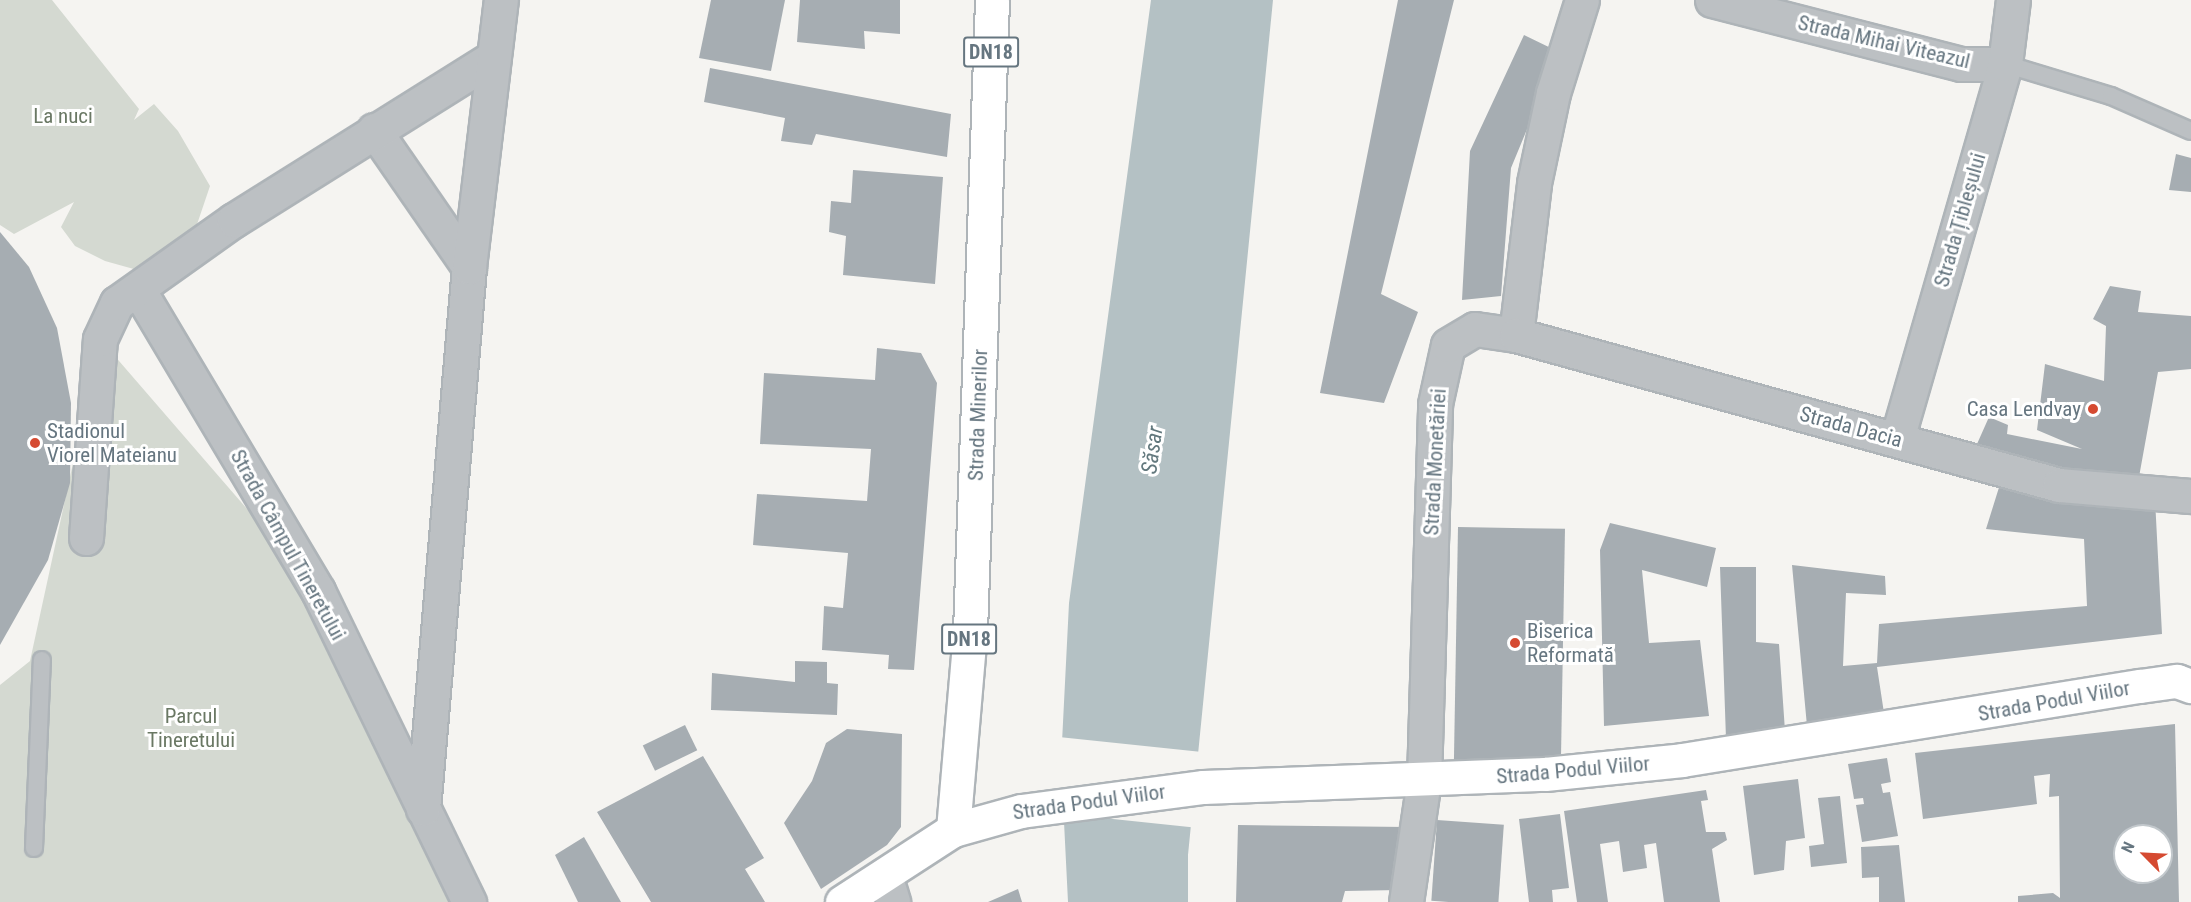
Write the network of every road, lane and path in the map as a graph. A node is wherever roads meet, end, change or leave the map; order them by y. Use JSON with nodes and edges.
{"nodes":[{"id":1,"x":501,"y":0,"type":"edge"},
{"id":2,"x":992,"y":0,"type":"edge"},
{"id":3,"x":1582,"y":0,"type":"edge"},
{"id":4,"x":1712,"y":0,"type":"edge"},
{"id":5,"x":2013,"y":0,"type":"edge"},
{"id":6,"x":492,"y":58,"type":"junction"},
{"id":7,"x":2005,"y":64,"type":"junction"},
{"id":8,"x":374,"y":130,"type":"junction"},
{"id":9,"x":2191,"y":130,"type":"edge"},
{"id":10,"x":469,"y":267,"type":"junction"},
{"id":11,"x":138,"y":289,"type":"junction"},
{"id":12,"x":1516,"y":335,"type":"junction"},
{"id":13,"x":1897,"y":439,"type":"junction"},
{"id":14,"x":2191,"y":496,"type":"edge"},
{"id":15,"x":86,"y":538,"type":"dead end"},
{"id":16,"x":42,"y":660,"type":"dead end"},
{"id":17,"x":2191,"y":686,"type":"edge"},
{"id":18,"x":1424,"y":780,"type":"junction"},
{"id":19,"x":423,"y":809,"type":"junction"},
{"id":20,"x":953,"y":830,"type":"junction"},
{"id":21,"x":34,"y":848,"type":"dead end"},
{"id":22,"x":889,"y":888,"type":"edge"},
{"id":23,"x":470,"y":902,"type":"edge"},
{"id":24,"x":842,"y":902,"type":"edge"},
{"id":25,"x":1406,"y":902,"type":"edge"}],
"edges":[{"from":1,"to":6,"type":"street"},
{"from":2,"to":20,"type":"main road","name":"Strada Minerilor","number":"DN18"},
{"from":3,"to":12,"type":"street"},
{"from":4,"to":7,"type":"street","name":"Strada Mihai Viteazul"},
{"from":5,"to":7,"type":"street","name":"Strada Țibleșului"},
{"from":6,"to":8,"type":"street"},
{"from":6,"to":10,"type":"street"},
{"from":7,"to":9,"type":"lane","name":"Strada Mihai Viteazul"},
{"from":7,"to":13,"type":"street","name":"Strada Țibleșului"},
{"from":8,"to":10,"type":"street"},
{"from":8,"to":11,"type":"street"},
{"from":10,"to":19,"type":"street"},
{"from":11,"to":15,"type":"street"},
{"from":11,"to":19,"type":"street","name":"Strada Câmpul Tineretului"},
{"from":12,"to":13,"type":"street","name":"Strada Dacia"},
{"from":12,"to":18,"type":"street","name":"Strada Monetăriei"},
{"from":13,"to":14,"type":"street","name":"Strada Dacia"},
{"from":16,"to":21,"type":"lane"},
{"from":17,"to":18,"type":"main road","name":"Strada Podul Viilor"},
{"from":18,"to":20,"type":"main road","name":"Strada Podul Viilor"},
{"from":18,"to":25,"type":"street","name":"Strada Monetăriei"},
{"from":19,"to":23,"type":"street","name":"Strada Câmpul Tineretului"},
{"from":20,"to":22,"type":"main road","name":"Strada Podul Viilor"},
{"from":22,"to":24,"type":"main road","name":"Strada Podul Viilor"}]}
